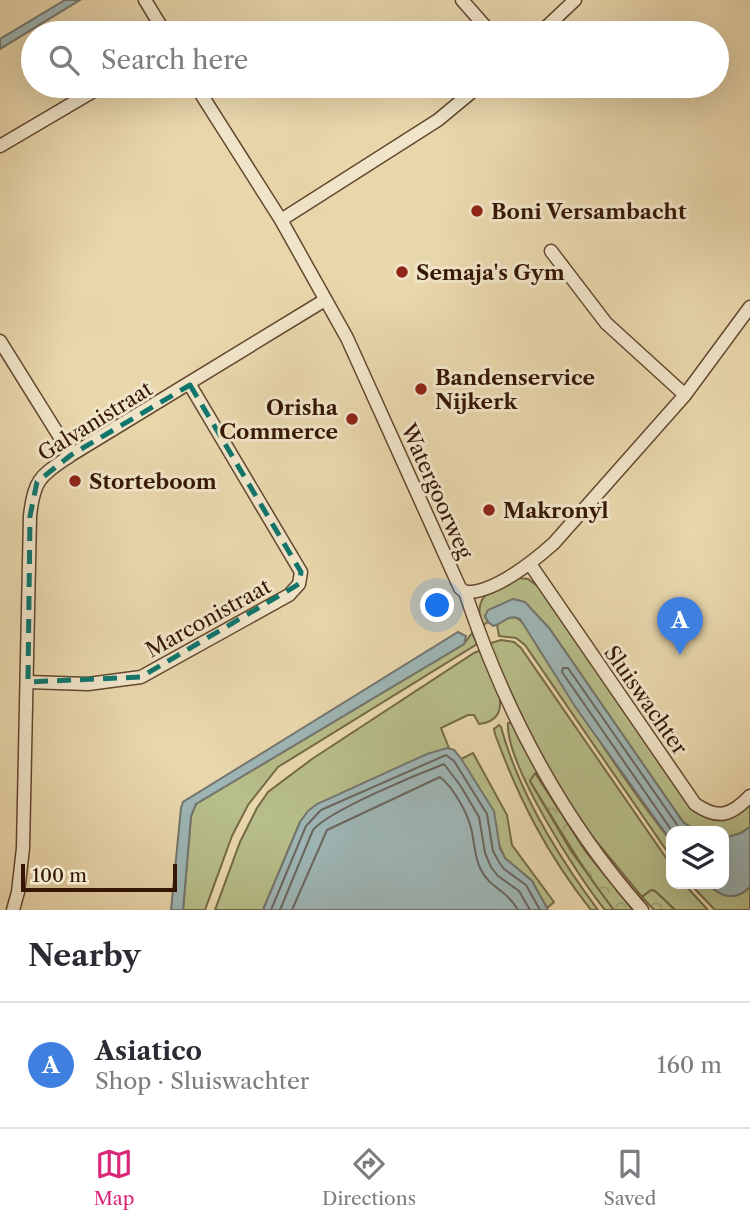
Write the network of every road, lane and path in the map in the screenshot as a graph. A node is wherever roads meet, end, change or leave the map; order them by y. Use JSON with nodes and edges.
{"nodes":[{"id":1,"x":145,"y":0,"type":"edge"},
{"id":2,"x":462,"y":0,"type":"edge"},
{"id":3,"x":575,"y":0,"type":"edge"},
{"id":4,"x":158,"y":21,"type":"edge"},
{"id":5,"x":480,"y":21,"type":"edge"},
{"id":6,"x":553,"y":21,"type":"edge"},
{"id":7,"x":82,"y":98,"type":"edge"},
{"id":8,"x":204,"y":98,"type":"edge"},
{"id":9,"x":465,"y":98,"type":"edge"},
{"id":10,"x":0,"y":146,"type":"edge"},
{"id":11,"x":281,"y":220,"type":"junction"},
{"id":12,"x":551,"y":251,"type":"dead end"},
{"id":13,"x":325,"y":300,"type":"junction"},
{"id":14,"x":750,"y":307,"type":"edge"},
{"id":15,"x":0,"y":341,"type":"edge"},
{"id":16,"x":190,"y":384,"type":"junction"},
{"id":17,"x":685,"y":395,"type":"junction"},
{"id":18,"x":71,"y":455,"type":"junction"},
{"id":19,"x":530,"y":564,"type":"junction"},
{"id":20,"x":465,"y":592,"type":"junction"},
{"id":21,"x":28,"y":682,"type":"junction"},
{"id":22,"x":750,"y":796,"type":"edge"},
{"id":23,"x":13,"y":910,"type":"edge"},
{"id":24,"x":642,"y":910,"type":"edge"}],
"edges":[{"from":1,"to":4,"type":"street"},
{"from":2,"to":5,"type":"street"},
{"from":3,"to":6,"type":"street"},
{"from":7,"to":10,"type":"street"},
{"from":8,"to":11,"type":"street","name":"Watergoorweg"},
{"from":9,"to":11,"type":"street"},
{"from":11,"to":13,"type":"street","name":"Watergoorweg"},
{"from":12,"to":17,"type":"street"},
{"from":13,"to":16,"type":"street","name":"Galvanistraat"},
{"from":13,"to":20,"type":"street","name":"Watergoorweg"},
{"from":14,"to":17,"type":"street"},
{"from":15,"to":18,"type":"street"},
{"from":16,"to":18,"type":"street","name":"Galvanistraat"},
{"from":16,"to":21,"type":"street","name":"Marconistraat"},
{"from":17,"to":19,"type":"street"},
{"from":18,"to":21,"type":"street","name":"Galvanistraat"},
{"from":19,"to":20,"type":"street"},
{"from":19,"to":22,"type":"street","name":"Sluiswachter"},
{"from":20,"to":24,"type":"street","name":"Watergoorweg"},
{"from":21,"to":23,"type":"street","name":"Galvanistraat"}]}
